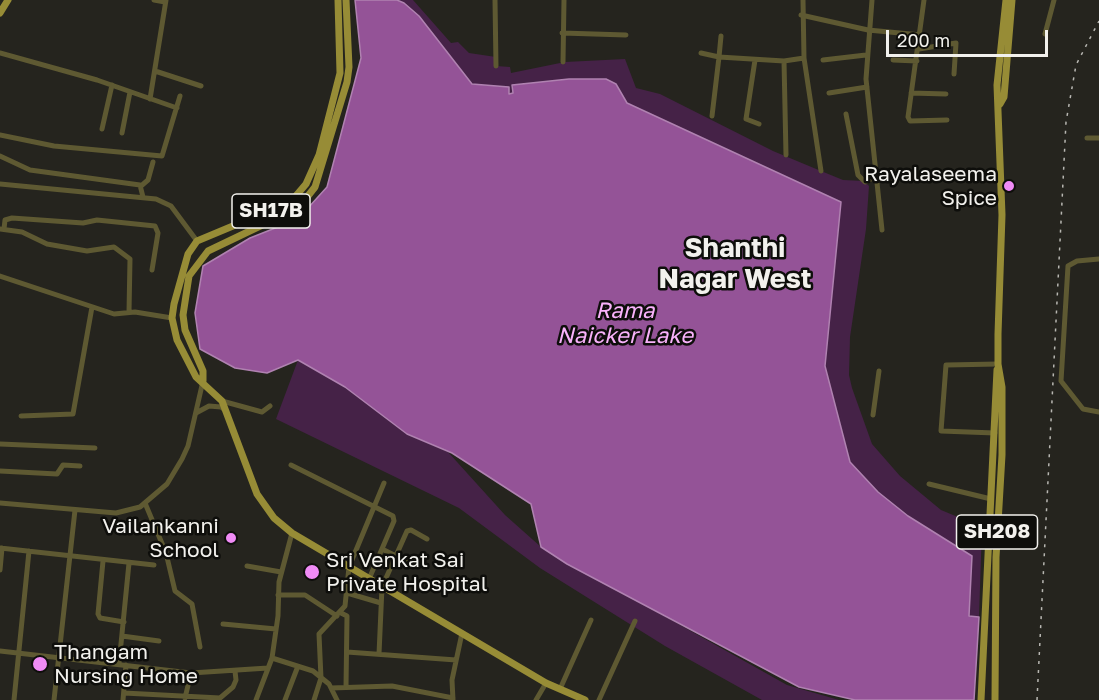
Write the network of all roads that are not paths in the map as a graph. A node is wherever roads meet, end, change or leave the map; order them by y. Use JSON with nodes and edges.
{"nodes":[{"id":1,"x":8,"y":0,"type":"edge"},
{"id":2,"x":154,"y":0,"type":"edge"},
{"id":3,"x":338,"y":0,"type":"edge"},
{"id":4,"x":346,"y":0,"type":"edge"},
{"id":5,"x":495,"y":0,"type":"edge"},
{"id":6,"x":564,"y":0,"type":"edge"},
{"id":7,"x":803,"y":0,"type":"edge"},
{"id":8,"x":872,"y":0,"type":"edge"},
{"id":9,"x":924,"y":0,"type":"edge"},
{"id":10,"x":1006,"y":0,"type":"edge"},
{"id":11,"x":1012,"y":0,"type":"edge"},
{"id":12,"x":1054,"y":0,"type":"edge"},
{"id":13,"x":165,"y":1,"type":"edge"},
{"id":14,"x":0,"y":13,"type":"edge"},
{"id":15,"x":801,"y":15,"type":"junction"},
{"id":16,"x":868,"y":30,"type":"junction"},
{"id":17,"x":562,"y":33,"type":"junction"},
{"id":18,"x":1046,"y":34,"type":"dead end"},
{"id":19,"x":626,"y":35,"type":"dead end"},
{"id":20,"x":921,"y":35,"type":"junction"},
{"id":21,"x":721,"y":36,"type":"dead end"},
{"id":22,"x":919,"y":49,"type":"junction"},
{"id":23,"x":700,"y":52,"type":"dead end"},
{"id":24,"x":0,"y":53,"type":"edge"},
{"id":25,"x":866,"y":55,"type":"junction"},
{"id":26,"x":719,"y":57,"type":"junction"},
{"id":27,"x":804,"y":58,"type":"junction"},
{"id":28,"x":755,"y":60,"type":"junction"},
{"id":29,"x":823,"y":60,"type":"dead end"},
{"id":30,"x":893,"y":60,"type":"dead end"},
{"id":31,"x":784,"y":61,"type":"junction"},
{"id":32,"x":917,"y":61,"type":"junction"},
{"id":33,"x":562,"y":62,"type":"dead end"},
{"id":34,"x":496,"y":66,"type":"dead end"},
{"id":35,"x":154,"y":71,"type":"junction"},
{"id":36,"x":954,"y":74,"type":"dead end"},
{"id":37,"x":112,"y":85,"type":"junction"},
{"id":38,"x":201,"y":86,"type":"dead end"},
{"id":39,"x":867,"y":87,"type":"junction"},
{"id":40,"x":130,"y":92,"type":"junction"},
{"id":41,"x":829,"y":93,"type":"dead end"},
{"id":42,"x":911,"y":93,"type":"junction"},
{"id":43,"x":946,"y":94,"type":"dead end"},
{"id":44,"x":180,"y":96,"type":"dead end"},
{"id":45,"x":150,"y":99,"type":"junction"},
{"id":46,"x":1000,"y":104,"type":"junction"},
{"id":47,"x":177,"y":108,"type":"junction"},
{"id":48,"x":846,"y":114,"type":"dead end"},
{"id":49,"x":712,"y":116,"type":"dead end"},
{"id":50,"x":947,"y":120,"type":"dead end"},
{"id":51,"x":759,"y":124,"type":"dead end"},
{"id":52,"x":102,"y":129,"type":"dead end"},
{"id":53,"x":122,"y":133,"type":"dead end"},
{"id":54,"x":0,"y":135,"type":"edge"},
{"id":55,"x":1087,"y":138,"type":"dead end"},
{"id":56,"x":1099,"y":138,"type":"edge"},
{"id":57,"x":786,"y":154,"type":"dead end"},
{"id":58,"x":0,"y":156,"type":"edge"},
{"id":59,"x":153,"y":162,"type":"dead end"},
{"id":60,"x":821,"y":171,"type":"dead end"},
{"id":61,"x":878,"y":175,"type":"junction"},
{"id":62,"x":0,"y":184,"type":"edge"},
{"id":63,"x":141,"y":186,"type":"junction"},
{"id":64,"x":143,"y":197,"type":"junction"},
{"id":65,"x":2,"y":229,"type":"edge"},
{"id":66,"x":882,"y":230,"type":"dead end"},
{"id":67,"x":197,"y":241,"type":"junction"},
{"id":68,"x":1099,"y":259,"type":"edge"},
{"id":69,"x":152,"y":270,"type":"dead end"},
{"id":70,"x":0,"y":276,"type":"edge"},
{"id":71,"x":92,"y":307,"type":"junction"},
{"id":72,"x":132,"y":312,"type":"junction"},
{"id":73,"x":172,"y":318,"type":"junction"},
{"id":74,"x":998,"y":364,"type":"junction"},
{"id":75,"x":879,"y":371,"type":"dead end"},
{"id":76,"x":203,"y":381,"type":"junction"},
{"id":77,"x":222,"y":401,"type":"junction"},
{"id":78,"x":270,"y":406,"type":"dead end"},
{"id":79,"x":226,"y":411,"type":"junction"},
{"id":80,"x":1099,"y":411,"type":"edge"},
{"id":81,"x":195,"y":414,"type":"junction"},
{"id":82,"x":873,"y":415,"type":"dead end"},
{"id":83,"x":21,"y":416,"type":"dead end"},
{"id":84,"x":995,"y":433,"type":"junction"},
{"id":85,"x":0,"y":444,"type":"edge"},
{"id":86,"x":95,"y":448,"type":"dead end"},
{"id":87,"x":291,"y":465,"type":"dead end"},
{"id":88,"x":80,"y":466,"type":"dead end"},
{"id":89,"x":0,"y":471,"type":"edge"},
{"id":90,"x":384,"y":483,"type":"dead end"},
{"id":91,"x":929,"y":484,"type":"dead end"},
{"id":92,"x":991,"y":499,"type":"junction"},
{"id":93,"x":0,"y":503,"type":"edge"},
{"id":94,"x":145,"y":503,"type":"junction"},
{"id":95,"x":374,"y":506,"type":"junction"},
{"id":96,"x":75,"y":510,"type":"junction"},
{"id":97,"x":292,"y":533,"type":"junction"},
{"id":98,"x":389,"y":533,"type":"junction"},
{"id":99,"x":427,"y":539,"type":"dead end"},
{"id":100,"x":402,"y":540,"type":"junction"},
{"id":101,"x":1,"y":548,"type":"edge"},
{"id":102,"x":382,"y":549,"type":"junction"},
{"id":103,"x":29,"y":551,"type":"junction"},
{"id":104,"x":70,"y":555,"type":"junction"},
{"id":105,"x":396,"y":555,"type":"junction"},
{"id":106,"x":103,"y":561,"type":"junction"},
{"id":107,"x":129,"y":563,"type":"junction"},
{"id":108,"x":154,"y":566,"type":"dead end"},
{"id":109,"x":247,"y":566,"type":"dead end"},
{"id":110,"x":416,"y":566,"type":"dead end"},
{"id":111,"x":348,"y":567,"type":"junction"},
{"id":112,"x":0,"y":570,"type":"edge"},
{"id":113,"x":281,"y":572,"type":"junction"},
{"id":114,"x":369,"y":579,"type":"junction"},
{"id":115,"x":382,"y":586,"type":"junction"},
{"id":116,"x":347,"y":593,"type":"junction"},
{"id":117,"x":278,"y":595,"type":"junction"},
{"id":118,"x":381,"y":603,"type":"junction"},
{"id":119,"x":339,"y":615,"type":"junction"},
{"id":120,"x":591,"y":620,"type":"dead end"},
{"id":121,"x":635,"y":621,"type":"dead end"},
{"id":122,"x":124,"y":622,"type":"junction"},
{"id":123,"x":223,"y":624,"type":"dead end"},
{"id":124,"x":276,"y":629,"type":"junction"},
{"id":125,"x":462,"y":633,"type":"junction"},
{"id":126,"x":122,"y":636,"type":"junction"},
{"id":127,"x":159,"y":641,"type":"dead end"},
{"id":128,"x":200,"y":647,"type":"dead end"},
{"id":129,"x":0,"y":651,"type":"edge"},
{"id":130,"x":346,"y":652,"type":"junction"},
{"id":131,"x":19,"y":654,"type":"junction"},
{"id":132,"x":379,"y":654,"type":"junction"},
{"id":133,"x":59,"y":656,"type":"junction"},
{"id":134,"x":272,"y":658,"type":"junction"},
{"id":135,"x":456,"y":660,"type":"junction"},
{"id":136,"x":119,"y":664,"type":"junction"},
{"id":137,"x":126,"y":665,"type":"junction"},
{"id":138,"x":297,"y":666,"type":"junction"},
{"id":139,"x":268,"y":668,"type":"junction"},
{"id":140,"x":235,"y":671,"type":"junction"},
{"id":141,"x":191,"y":672,"type":"junction"},
{"id":142,"x":321,"y":678,"type":"junction"},
{"id":143,"x":546,"y":683,"type":"junction"},
{"id":144,"x":346,"y":687,"type":"junction"},
{"id":145,"x":331,"y":688,"type":"junction"},
{"id":146,"x":560,"y":689,"type":"junction"},
{"id":147,"x":124,"y":693,"type":"junction"},
{"id":148,"x":185,"y":698,"type":"edge"},
{"id":149,"x":453,"y":699,"type":"edge"},
{"id":150,"x":14,"y":700,"type":"edge"},
{"id":151,"x":54,"y":700,"type":"edge"},
{"id":152,"x":123,"y":700,"type":"edge"},
{"id":153,"x":256,"y":700,"type":"edge"},
{"id":154,"x":285,"y":700,"type":"edge"},
{"id":155,"x":314,"y":700,"type":"edge"},
{"id":156,"x":338,"y":700,"type":"edge"},
{"id":157,"x":536,"y":700,"type":"edge"},
{"id":158,"x":585,"y":700,"type":"edge"},
{"id":159,"x":599,"y":700,"type":"edge"},
{"id":160,"x":981,"y":700,"type":"edge"},
{"id":161,"x":995,"y":700,"type":"edge"}],
"edges":[{"from":1,"to":14,"type":"main road"},
{"from":2,"to":13,"type":"street"},
{"from":3,"to":67,"type":"main road","number":"SH17B"},
{"from":4,"to":76,"type":"main road","number":"SH17B"},
{"from":5,"to":34,"type":"street"},
{"from":6,"to":17,"type":"street"},
{"from":7,"to":15,"type":"street"},
{"from":8,"to":16,"type":"street"},
{"from":9,"to":20,"type":"street"},
{"from":10,"to":46,"type":"main road","number":"SH208"},
{"from":11,"to":46,"type":"main road","number":"SH208"},
{"from":12,"to":18,"type":"street"},
{"from":13,"to":35,"type":"street"},
{"from":15,"to":16,"type":"street"},
{"from":15,"to":27,"type":"street"},
{"from":16,"to":20,"type":"street"},
{"from":16,"to":25,"type":"street"},
{"from":17,"to":19,"type":"street"},
{"from":17,"to":33,"type":"street"},
{"from":20,"to":22,"type":"street"},
{"from":21,"to":26,"type":"street"},
{"from":22,"to":32,"type":"street"},
{"from":22,"to":36,"type":"street"},
{"from":23,"to":26,"type":"street"},
{"from":24,"to":37,"type":"street"},
{"from":25,"to":29,"type":"street"},
{"from":25,"to":39,"type":"street"},
{"from":26,"to":28,"type":"street"},
{"from":26,"to":49,"type":"street"},
{"from":27,"to":31,"type":"street"},
{"from":27,"to":60,"type":"street"},
{"from":28,"to":31,"type":"street"},
{"from":28,"to":51,"type":"street"},
{"from":30,"to":32,"type":"street"},
{"from":31,"to":57,"type":"street"},
{"from":32,"to":42,"type":"street"},
{"from":35,"to":38,"type":"street"},
{"from":35,"to":45,"type":"street"},
{"from":37,"to":40,"type":"street"},
{"from":37,"to":52,"type":"street"},
{"from":39,"to":41,"type":"street"},
{"from":39,"to":61,"type":"street"},
{"from":40,"to":45,"type":"street"},
{"from":40,"to":53,"type":"street"},
{"from":42,"to":43,"type":"street"},
{"from":42,"to":50,"type":"street"},
{"from":44,"to":47,"type":"street"},
{"from":45,"to":47,"type":"street"},
{"from":46,"to":74,"type":"main road","number":"SH208"},
{"from":47,"to":54,"type":"street"},
{"from":48,"to":61,"type":"street"},
{"from":55,"to":56,"type":"street"},
{"from":58,"to":63,"type":"street"},
{"from":59,"to":63,"type":"street"},
{"from":61,"to":66,"type":"street"},
{"from":62,"to":64,"type":"street"},
{"from":63,"to":64,"type":"street"},
{"from":64,"to":67,"type":"street"},
{"from":65,"to":69,"type":"street"},
{"from":65,"to":72,"type":"street"},
{"from":67,"to":73,"type":"main road","number":"SH17B"},
{"from":68,"to":80,"type":"street"},
{"from":70,"to":71,"type":"street"},
{"from":71,"to":72,"type":"street"},
{"from":71,"to":83,"type":"street"},
{"from":72,"to":73,"type":"street"},
{"from":73,"to":76,"type":"main road","number":"SH17B"},
{"from":74,"to":84,"type":"main road","number":"SH208"},
{"from":74,"to":84,"type":"street"},
{"from":74,"to":161,"type":"main road","number":"SH208"},
{"from":75,"to":82,"type":"street"},
{"from":76,"to":77,"type":"main road","number":"SH17B"},
{"from":76,"to":81,"type":"street"},
{"from":77,"to":78,"type":"street"},
{"from":77,"to":79,"type":"main road","number":"SH17B"},
{"from":79,"to":81,"type":"street"},
{"from":79,"to":97,"type":"main road","number":"SH17B"},
{"from":81,"to":94,"type":"street"},
{"from":84,"to":92,"type":"main road","number":"SH208"},
{"from":85,"to":86,"type":"street"},
{"from":87,"to":95,"type":"street"},
{"from":88,"to":89,"type":"street"},
{"from":90,"to":95,"type":"street"},
{"from":91,"to":92,"type":"street"},
{"from":92,"to":160,"type":"main road","number":"SH208"},
{"from":93,"to":96,"type":"street"},
{"from":94,"to":96,"type":"street"},
{"from":94,"to":128,"type":"street"},
{"from":95,"to":98,"type":"street"},
{"from":95,"to":111,"type":"street"},
{"from":96,"to":104,"type":"street"},
{"from":97,"to":111,"type":"main road","number":"SH17B"},
{"from":97,"to":113,"type":"street"},
{"from":98,"to":100,"type":"street"},
{"from":98,"to":102,"type":"street"},
{"from":99,"to":100,"type":"street"},
{"from":100,"to":105,"type":"street"},
{"from":101,"to":103,"type":"street"},
{"from":101,"to":112,"type":"street"},
{"from":102,"to":105,"type":"street"},
{"from":102,"to":114,"type":"street"},
{"from":103,"to":104,"type":"street"},
{"from":103,"to":131,"type":"street"},
{"from":104,"to":106,"type":"street"},
{"from":104,"to":133,"type":"street"},
{"from":105,"to":110,"type":"street"},
{"from":105,"to":115,"type":"street"},
{"from":106,"to":107,"type":"street"},
{"from":106,"to":122,"type":"street"},
{"from":107,"to":108,"type":"street"},
{"from":107,"to":122,"type":"street"},
{"from":109,"to":113,"type":"street"},
{"from":111,"to":114,"type":"main road","number":"SH17B"},
{"from":111,"to":116,"type":"street"},
{"from":113,"to":117,"type":"street"},
{"from":114,"to":115,"type":"main road","number":"SH17B"},
{"from":115,"to":118,"type":"street"},
{"from":115,"to":125,"type":"main road","number":"SH17B"},
{"from":116,"to":118,"type":"street"},
{"from":116,"to":119,"type":"street"},
{"from":117,"to":119,"type":"street"},
{"from":117,"to":124,"type":"street"},
{"from":118,"to":132,"type":"street"},
{"from":119,"to":130,"type":"street"},
{"from":119,"to":142,"type":"street"},
{"from":120,"to":146,"type":"street"},
{"from":121,"to":159,"type":"street"},
{"from":122,"to":126,"type":"street"},
{"from":123,"to":124,"type":"street"},
{"from":124,"to":134,"type":"street"},
{"from":125,"to":135,"type":"street"},
{"from":125,"to":143,"type":"main road","number":"SH17B"},
{"from":126,"to":127,"type":"street"},
{"from":126,"to":136,"type":"street"},
{"from":129,"to":131,"type":"street"},
{"from":130,"to":132,"type":"street"},
{"from":130,"to":144,"type":"street"},
{"from":131,"to":133,"type":"street"},
{"from":131,"to":150,"type":"street"},
{"from":132,"to":135,"type":"street"},
{"from":133,"to":136,"type":"street"},
{"from":133,"to":151,"type":"street"},
{"from":134,"to":138,"type":"street"},
{"from":134,"to":139,"type":"street"},
{"from":135,"to":149,"type":"street"},
{"from":136,"to":137,"type":"street"},
{"from":137,"to":141,"type":"street"},
{"from":137,"to":147,"type":"street"},
{"from":138,"to":142,"type":"street"},
{"from":138,"to":154,"type":"street"},
{"from":139,"to":140,"type":"street"},
{"from":139,"to":153,"type":"street"},
{"from":140,"to":141,"type":"street"},
{"from":140,"to":148,"type":"street"},
{"from":141,"to":148,"type":"street"},
{"from":142,"to":145,"type":"street"},
{"from":142,"to":155,"type":"street"},
{"from":143,"to":146,"type":"main road","number":"SH17B"},
{"from":143,"to":157,"type":"street"},
{"from":144,"to":145,"type":"street"},
{"from":144,"to":149,"type":"street"},
{"from":145,"to":156,"type":"street"},
{"from":146,"to":158,"type":"main road","number":"SH17B"},
{"from":147,"to":148,"type":"street"},
{"from":147,"to":152,"type":"street"}]}
